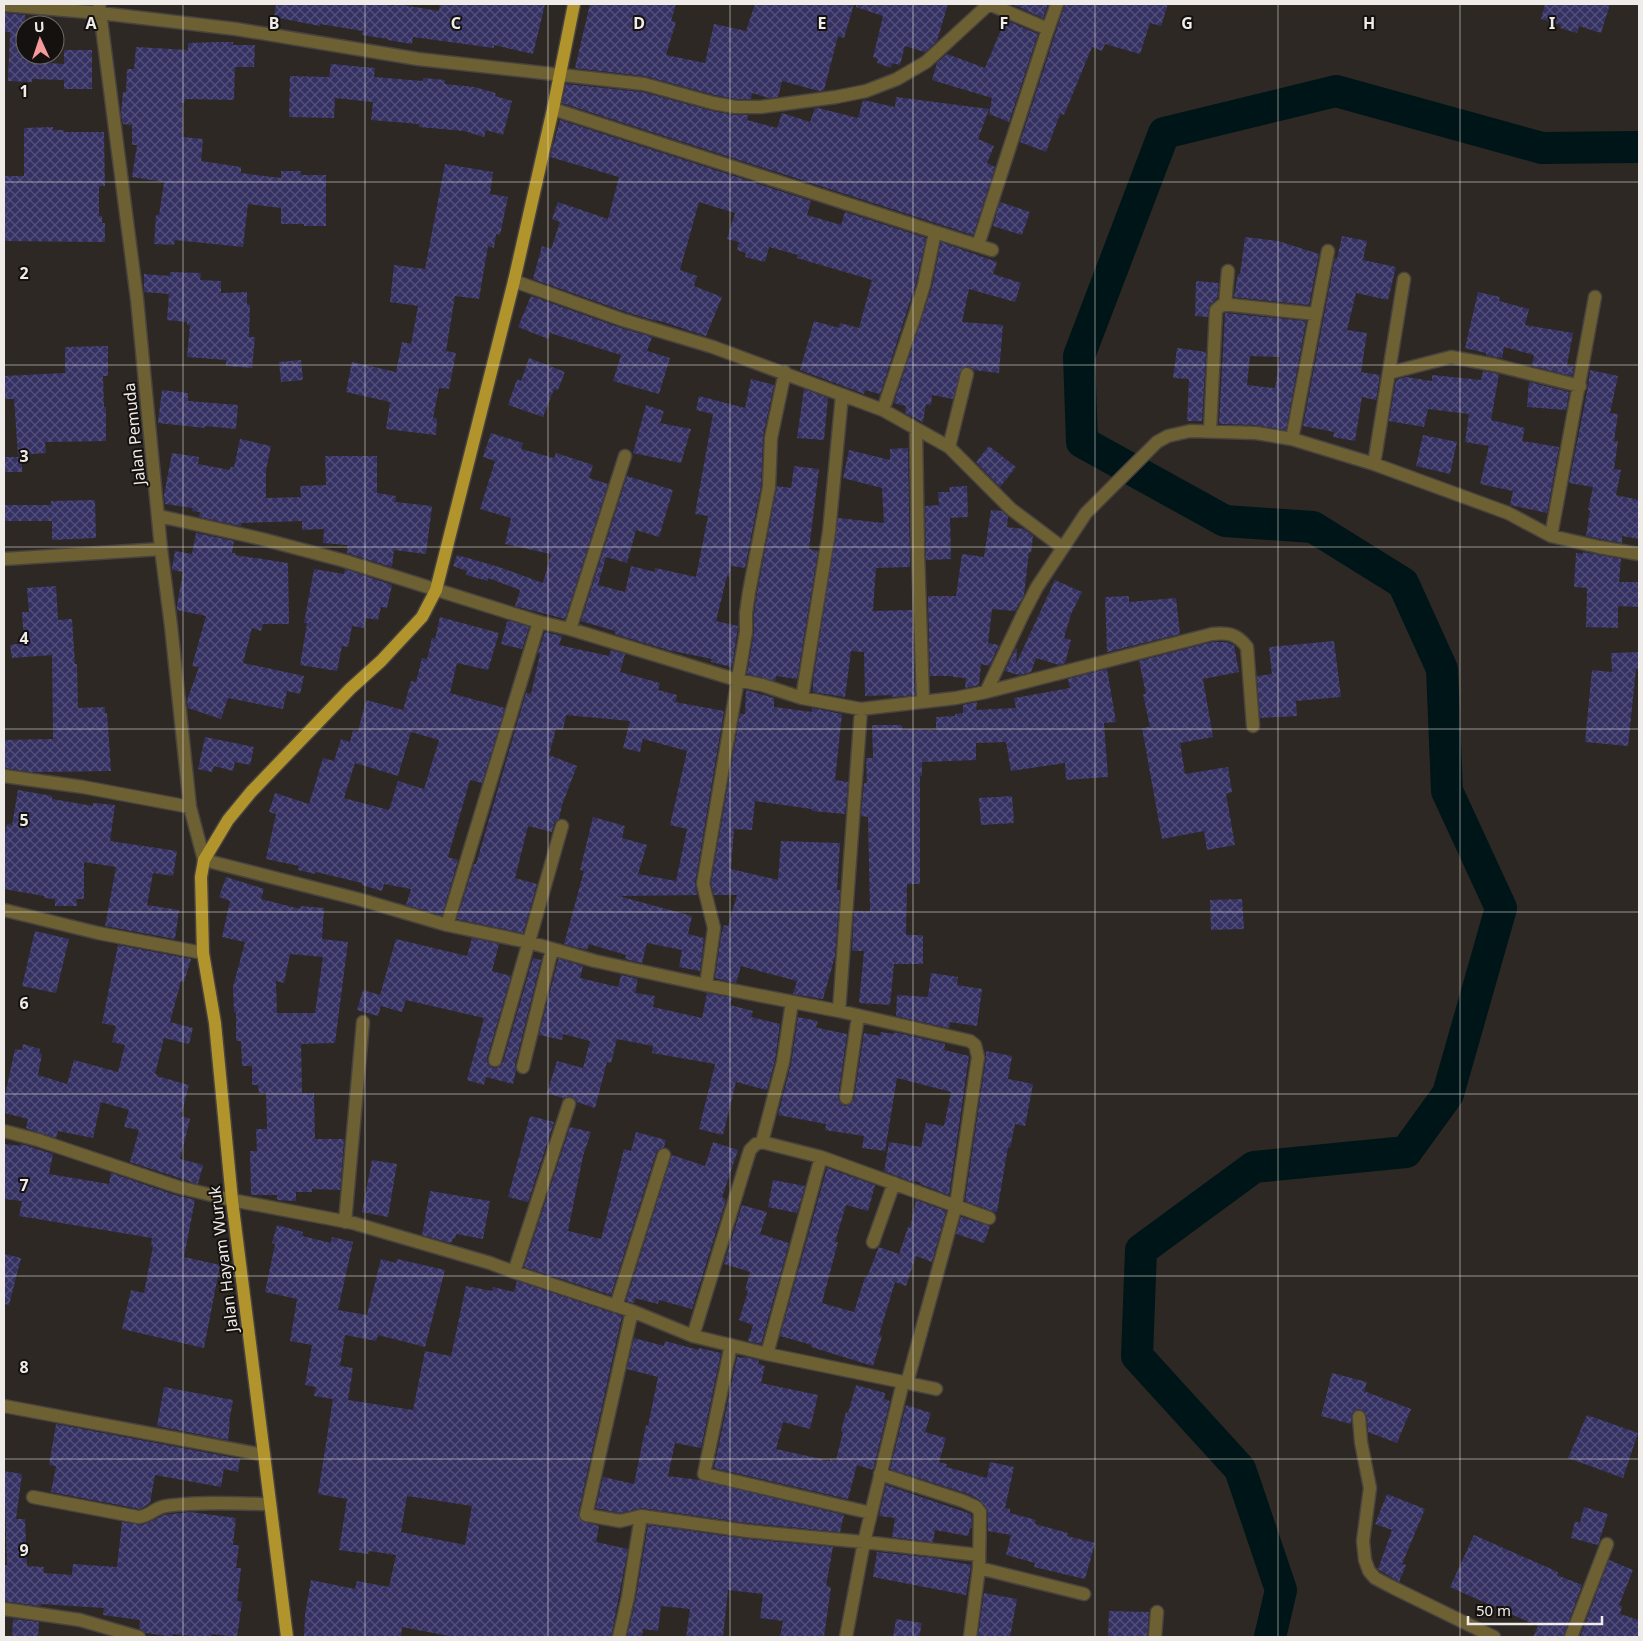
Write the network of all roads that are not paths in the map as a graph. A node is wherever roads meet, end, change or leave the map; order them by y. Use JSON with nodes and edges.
{"nodes":[{"id":1,"x":574,"y":4,"type":"edge"},
{"id":2,"x":989,"y":4,"type":"edge"},
{"id":3,"x":1057,"y":4,"type":"edge"},
{"id":4,"x":4,"y":5,"type":"edge"},
{"id":5,"x":99,"y":8,"type":"edge"},
{"id":6,"x":1048,"y":29,"type":"junction"},
{"id":7,"x":560,"y":74,"type":"junction"},
{"id":8,"x":554,"y":109,"type":"junction"},
{"id":9,"x":934,"y":232,"type":"junction"},
{"id":10,"x":978,"y":245,"type":"junction"},
{"id":11,"x":992,"y":250,"type":"dead end"},
{"id":12,"x":1328,"y":250,"type":"dead end"},
{"id":13,"x":1228,"y":271,"type":"dead end"},
{"id":14,"x":1404,"y":280,"type":"dead end"},
{"id":15,"x":514,"y":281,"type":"junction"},
{"id":16,"x":1595,"y":297,"type":"dead end"},
{"id":17,"x":1225,"y":305,"type":"junction"},
{"id":18,"x":1316,"y":314,"type":"junction"},
{"id":19,"x":784,"y":372,"type":"junction"},
{"id":20,"x":1390,"y":373,"type":"junction"},
{"id":21,"x":967,"y":374,"type":"dead end"},
{"id":22,"x":1580,"y":386,"type":"junction"},
{"id":23,"x":842,"y":395,"type":"junction"},
{"id":24,"x":883,"y":410,"type":"junction"},
{"id":25,"x":916,"y":430,"type":"junction"},
{"id":26,"x":1210,"y":431,"type":"junction"},
{"id":27,"x":1292,"y":439,"type":"junction"},
{"id":28,"x":948,"y":447,"type":"junction"},
{"id":29,"x":625,"y":456,"type":"dead end"},
{"id":30,"x":1374,"y":464,"type":"junction"},
{"id":31,"x":159,"y":516,"type":"junction"},
{"id":32,"x":1551,"y":536,"type":"junction"},
{"id":33,"x":1063,"y":548,"type":"junction"},
{"id":34,"x":161,"y":549,"type":"junction"},
{"id":35,"x":1639,"y":554,"type":"edge"},
{"id":36,"x":4,"y":559,"type":"edge"},
{"id":37,"x":436,"y":590,"type":"junction"},
{"id":38,"x":540,"y":622,"type":"junction"},
{"id":39,"x":570,"y":629,"type":"junction"},
{"id":40,"x":737,"y":680,"type":"junction"},
{"id":41,"x":986,"y":692,"type":"junction"},
{"id":42,"x":802,"y":698,"type":"junction"},
{"id":43,"x":923,"y":701,"type":"junction"},
{"id":44,"x":860,"y":709,"type":"junction"},
{"id":45,"x":1253,"y":726,"type":"dead end"},
{"id":46,"x":4,"y":776,"type":"edge"},
{"id":47,"x":190,"y":806,"type":"junction"},
{"id":48,"x":562,"y":826,"type":"dead end"},
{"id":49,"x":204,"y":860,"type":"junction"},
{"id":50,"x":4,"y":910,"type":"edge"},
{"id":51,"x":447,"y":925,"type":"junction"},
{"id":52,"x":528,"y":942,"type":"junction"},
{"id":53,"x":552,"y":949,"type":"junction"},
{"id":54,"x":204,"y":953,"type":"junction"},
{"id":55,"x":706,"y":985,"type":"junction"},
{"id":56,"x":792,"y":1002,"type":"junction"},
{"id":57,"x":839,"y":1011,"type":"junction"},
{"id":58,"x":858,"y":1016,"type":"junction"},
{"id":59,"x":363,"y":1022,"type":"dead end"},
{"id":60,"x":495,"y":1060,"type":"dead end"},
{"id":61,"x":523,"y":1066,"type":"dead end"},
{"id":62,"x":846,"y":1098,"type":"dead end"},
{"id":63,"x":570,"y":1104,"type":"dead end"},
{"id":64,"x":4,"y":1131,"type":"edge"},
{"id":65,"x":762,"y":1142,"type":"junction"},
{"id":66,"x":664,"y":1155,"type":"dead end"},
{"id":67,"x":821,"y":1156,"type":"junction"},
{"id":68,"x":894,"y":1183,"type":"junction"},
{"id":69,"x":232,"y":1200,"type":"junction"},
{"id":70,"x":956,"y":1205,"type":"junction"},
{"id":71,"x":989,"y":1218,"type":"dead end"},
{"id":72,"x":345,"y":1222,"type":"junction"},
{"id":73,"x":873,"y":1242,"type":"dead end"},
{"id":74,"x":514,"y":1272,"type":"junction"},
{"id":75,"x":616,"y":1306,"type":"junction"},
{"id":76,"x":632,"y":1311,"type":"junction"},
{"id":77,"x":693,"y":1336,"type":"junction"},
{"id":78,"x":731,"y":1345,"type":"junction"},
{"id":79,"x":767,"y":1354,"type":"junction"},
{"id":80,"x":905,"y":1382,"type":"junction"},
{"id":81,"x":936,"y":1389,"type":"dead end"},
{"id":82,"x":4,"y":1406,"type":"edge"},
{"id":83,"x":1359,"y":1417,"type":"dead end"},
{"id":84,"x":264,"y":1454,"type":"junction"},
{"id":85,"x":880,"y":1474,"type":"junction"},
{"id":86,"x":33,"y":1497,"type":"dead end"},
{"id":87,"x":270,"y":1504,"type":"junction"},
{"id":88,"x":871,"y":1513,"type":"junction"},
{"id":89,"x":641,"y":1516,"type":"junction"},
{"id":90,"x":864,"y":1542,"type":"junction"},
{"id":91,"x":1607,"y":1544,"type":"dead end"},
{"id":92,"x":979,"y":1562,"type":"junction"},
{"id":93,"x":1084,"y":1594,"type":"dead end"},
{"id":94,"x":4,"y":1609,"type":"edge"},
{"id":95,"x":1157,"y":1612,"type":"dead end"},
{"id":96,"x":139,"y":1637,"type":"edge"},
{"id":97,"x":288,"y":1637,"type":"edge"},
{"id":98,"x":619,"y":1637,"type":"edge"},
{"id":99,"x":846,"y":1637,"type":"edge"},
{"id":100,"x":970,"y":1637,"type":"edge"},
{"id":101,"x":1155,"y":1637,"type":"edge"},
{"id":102,"x":1494,"y":1637,"type":"edge"},
{"id":103,"x":1571,"y":1637,"type":"edge"}],
"edges":[{"from":1,"to":7,"type":"main road"},
{"from":2,"to":6,"type":"street"},
{"from":2,"to":7,"type":"street"},
{"from":3,"to":6,"type":"street"},
{"from":4,"to":5,"type":"street"},
{"from":5,"to":7,"type":"street"},
{"from":5,"to":31,"type":"street","name":"Jalan Pemuda"},
{"from":6,"to":10,"type":"street"},
{"from":7,"to":8,"type":"main road"},
{"from":8,"to":9,"type":"street"},
{"from":8,"to":15,"type":"main road"},
{"from":9,"to":10,"type":"street"},
{"from":9,"to":24,"type":"street"},
{"from":10,"to":11,"type":"street"},
{"from":12,"to":18,"type":"street"},
{"from":13,"to":17,"type":"street"},
{"from":14,"to":20,"type":"street"},
{"from":15,"to":19,"type":"street"},
{"from":15,"to":37,"type":"main road"},
{"from":16,"to":22,"type":"street"},
{"from":17,"to":18,"type":"street"},
{"from":17,"to":26,"type":"street"},
{"from":18,"to":27,"type":"street"},
{"from":19,"to":23,"type":"street"},
{"from":19,"to":40,"type":"street"},
{"from":20,"to":22,"type":"street"},
{"from":20,"to":30,"type":"street"},
{"from":21,"to":28,"type":"street"},
{"from":22,"to":32,"type":"street"},
{"from":23,"to":24,"type":"street"},
{"from":23,"to":42,"type":"street"},
{"from":24,"to":25,"type":"street"},
{"from":25,"to":28,"type":"street"},
{"from":25,"to":43,"type":"street"},
{"from":26,"to":27,"type":"street"},
{"from":26,"to":33,"type":"street"},
{"from":27,"to":30,"type":"street"},
{"from":28,"to":33,"type":"street"},
{"from":29,"to":39,"type":"street"},
{"from":30,"to":32,"type":"street"},
{"from":31,"to":34,"type":"street","name":"Jalan Pemuda"},
{"from":31,"to":37,"type":"street"},
{"from":32,"to":35,"type":"street"},
{"from":33,"to":41,"type":"street"},
{"from":34,"to":36,"type":"street"},
{"from":34,"to":47,"type":"street","name":"Jalan Pemuda"},
{"from":37,"to":38,"type":"street"},
{"from":37,"to":49,"type":"main road"},
{"from":38,"to":39,"type":"street"},
{"from":38,"to":51,"type":"street"},
{"from":39,"to":40,"type":"street"},
{"from":40,"to":42,"type":"street"},
{"from":40,"to":55,"type":"street"},
{"from":41,"to":43,"type":"street"},
{"from":41,"to":45,"type":"street"},
{"from":42,"to":44,"type":"street"},
{"from":43,"to":44,"type":"street"},
{"from":44,"to":57,"type":"street"},
{"from":46,"to":47,"type":"street"},
{"from":47,"to":49,"type":"street","name":"Jalan Pemuda"},
{"from":48,"to":52,"type":"street"},
{"from":49,"to":51,"type":"street"},
{"from":49,"to":54,"type":"main road","name":"Jalan Hayam Wuruk"},
{"from":50,"to":54,"type":"street"},
{"from":51,"to":52,"type":"street"},
{"from":52,"to":53,"type":"street"},
{"from":52,"to":60,"type":"street"},
{"from":53,"to":55,"type":"street"},
{"from":53,"to":61,"type":"street"},
{"from":54,"to":69,"type":"main road","name":"Jalan Hayam Wuruk"},
{"from":55,"to":56,"type":"street"},
{"from":56,"to":57,"type":"street"},
{"from":56,"to":65,"type":"street"},
{"from":57,"to":58,"type":"street"},
{"from":58,"to":62,"type":"street"},
{"from":58,"to":70,"type":"street"},
{"from":59,"to":72,"type":"street"},
{"from":63,"to":74,"type":"street"},
{"from":64,"to":69,"type":"street"},
{"from":65,"to":67,"type":"street"},
{"from":65,"to":77,"type":"street"},
{"from":66,"to":75,"type":"street"},
{"from":67,"to":68,"type":"street"},
{"from":67,"to":79,"type":"street"},
{"from":68,"to":70,"type":"street"},
{"from":68,"to":73,"type":"street"},
{"from":69,"to":72,"type":"street"},
{"from":69,"to":84,"type":"main road","name":"Jalan Hayam Wuruk"},
{"from":70,"to":71,"type":"street"},
{"from":70,"to":80,"type":"street"},
{"from":72,"to":74,"type":"street"},
{"from":74,"to":75,"type":"street"},
{"from":75,"to":76,"type":"street"},
{"from":76,"to":77,"type":"street"},
{"from":76,"to":89,"type":"street"},
{"from":77,"to":78,"type":"street"},
{"from":78,"to":79,"type":"street"},
{"from":78,"to":88,"type":"street"},
{"from":79,"to":80,"type":"street"},
{"from":80,"to":81,"type":"street"},
{"from":80,"to":85,"type":"street"},
{"from":82,"to":84,"type":"street"},
{"from":83,"to":102,"type":"street"},
{"from":84,"to":87,"type":"main road","name":"Jalan Hayam Wuruk"},
{"from":85,"to":88,"type":"street"},
{"from":85,"to":92,"type":"street"},
{"from":86,"to":87,"type":"street"},
{"from":87,"to":97,"type":"main road","name":"Jalan Hayam Wuruk"},
{"from":88,"to":90,"type":"street"},
{"from":89,"to":90,"type":"street"},
{"from":89,"to":98,"type":"street"},
{"from":90,"to":92,"type":"street"},
{"from":90,"to":99,"type":"street"},
{"from":91,"to":103,"type":"street"},
{"from":92,"to":93,"type":"street"},
{"from":92,"to":100,"type":"street"},
{"from":94,"to":96,"type":"street"},
{"from":95,"to":101,"type":"street"}]}
